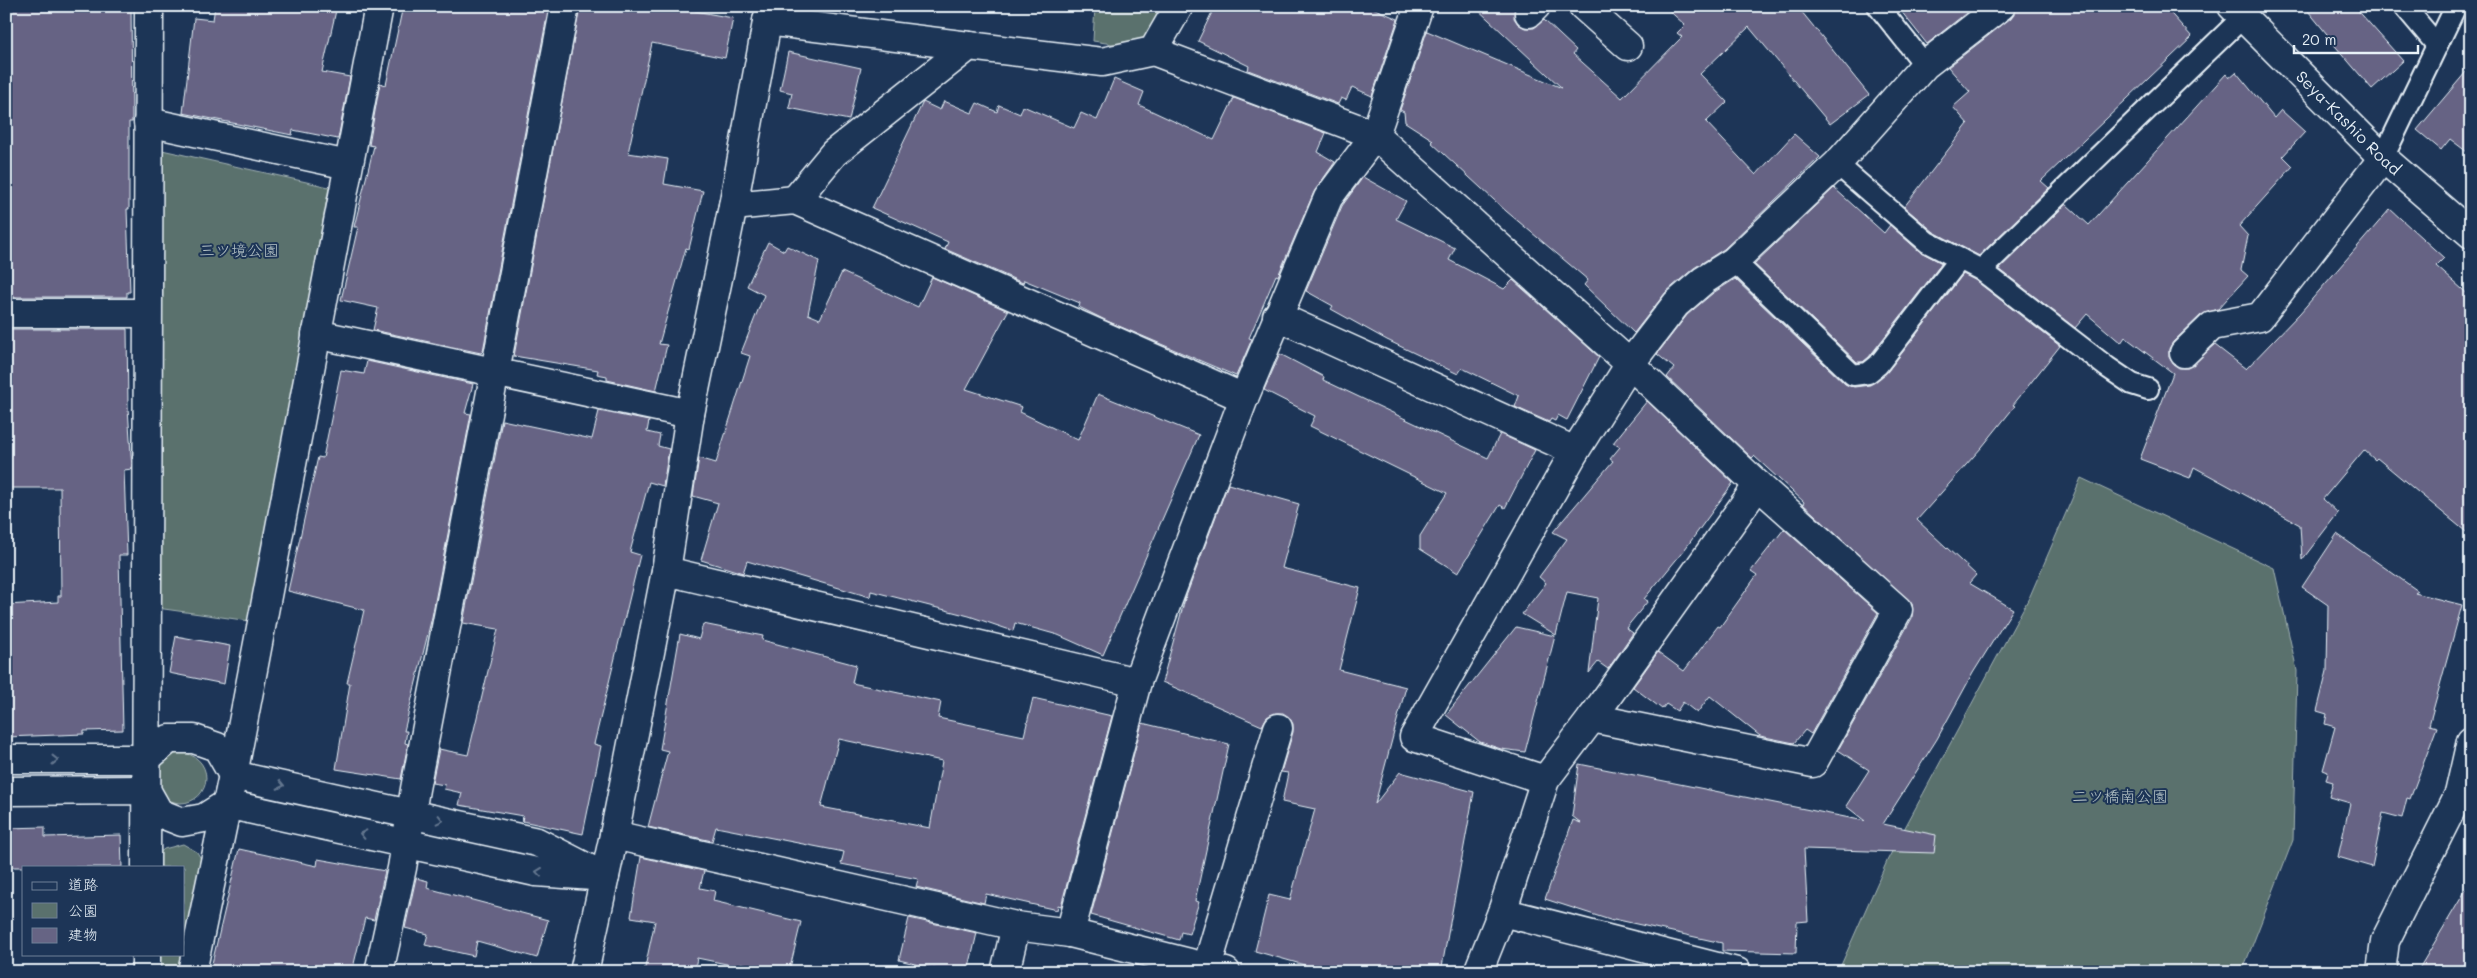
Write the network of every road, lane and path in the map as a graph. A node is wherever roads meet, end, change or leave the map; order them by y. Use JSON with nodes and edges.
{"nodes":[{"id":1,"x":149,"y":6,"type":"edge"},
{"id":2,"x":379,"y":6,"type":"edge"},
{"id":3,"x":565,"y":6,"type":"edge"},
{"id":4,"x":1179,"y":6,"type":"edge"},
{"id":5,"x":1419,"y":6,"type":"edge"},
{"id":6,"x":1582,"y":6,"type":"edge"},
{"id":7,"x":1878,"y":6,"type":"edge"},
{"id":8,"x":2001,"y":6,"type":"edge"},
{"id":9,"x":2404,"y":6,"type":"edge"},
{"id":10,"x":2456,"y":6,"type":"edge"},
{"id":11,"x":2237,"y":12,"type":"edge"},
{"id":12,"x":768,"y":14,"type":"edge"},
{"id":13,"x":2436,"y":44,"type":"junction"},
{"id":14,"x":969,"y":46,"type":"junction"},
{"id":15,"x":1628,"y":46,"type":"dead end"},
{"id":16,"x":1153,"y":51,"type":"junction"},
{"id":17,"x":1925,"y":65,"type":"junction"},
{"id":18,"x":148,"y":122,"type":"junction"},
{"id":19,"x":1375,"y":135,"type":"junction"},
{"id":20,"x":2383,"y":158,"type":"junction"},
{"id":21,"x":1837,"y":164,"type":"junction"},
{"id":22,"x":348,"y":165,"type":"junction"},
{"id":23,"x":795,"y":200,"type":"junction"},
{"id":24,"x":733,"y":206,"type":"junction"},
{"id":25,"x":2471,"y":234,"type":"edge"},
{"id":26,"x":1960,"y":259,"type":"junction"},
{"id":27,"x":1734,"y":261,"type":"junction"},
{"id":28,"x":1981,"y":270,"type":"junction"},
{"id":29,"x":146,"y":312,"type":"junction"},
{"id":30,"x":6,"y":313,"type":"edge"},
{"id":31,"x":1277,"y":316,"type":"junction"},
{"id":32,"x":316,"y":334,"type":"junction"},
{"id":33,"x":2184,"y":353,"type":"dead end"},
{"id":34,"x":1630,"y":364,"type":"junction"},
{"id":35,"x":495,"y":372,"type":"junction"},
{"id":36,"x":2148,"y":389,"type":"dead end"},
{"id":37,"x":1244,"y":398,"type":"junction"},
{"id":38,"x":690,"y":414,"type":"junction"},
{"id":39,"x":1575,"y":451,"type":"junction"},
{"id":40,"x":1758,"y":485,"type":"junction"},
{"id":41,"x":666,"y":570,"type":"junction"},
{"id":42,"x":1137,"y":682,"type":"junction"},
{"id":43,"x":1592,"y":718,"type":"junction"},
{"id":44,"x":1278,"y":728,"type":"dead end"},
{"id":45,"x":2471,"y":742,"type":"edge"},
{"id":46,"x":6,"y":759,"type":"edge"},
{"id":47,"x":146,"y":759,"type":"junction"},
{"id":48,"x":233,"y":775,"type":"junction"},
{"id":49,"x":1545,"y":780,"type":"junction"},
{"id":50,"x":146,"y":790,"type":"junction"},
{"id":51,"x":6,"y":791,"type":"edge"},
{"id":52,"x":226,"y":804,"type":"junction"},
{"id":53,"x":411,"y":813,"type":"junction"},
{"id":54,"x":614,"y":835,"type":"junction"},
{"id":55,"x":405,"y":843,"type":"junction"},
{"id":56,"x":146,"y":866,"type":"edge"},
{"id":57,"x":605,"y":877,"type":"junction"},
{"id":58,"x":1502,"y":912,"type":"junction"},
{"id":59,"x":1016,"y":926,"type":"junction"},
{"id":60,"x":1070,"y":933,"type":"junction"},
{"id":61,"x":146,"y":956,"type":"edge"},
{"id":62,"x":1216,"y":969,"type":"edge"},
{"id":63,"x":146,"y":972,"type":"edge"},
{"id":64,"x":192,"y":972,"type":"edge"},
{"id":65,"x":379,"y":972,"type":"edge"},
{"id":66,"x":584,"y":972,"type":"edge"},
{"id":67,"x":1005,"y":972,"type":"edge"},
{"id":68,"x":1478,"y":972,"type":"edge"},
{"id":69,"x":1737,"y":972,"type":"edge"},
{"id":70,"x":2381,"y":972,"type":"edge"}],
"edges":[{"from":1,"to":18,"type":"street"},
{"from":2,"to":22,"type":"street"},
{"from":3,"to":35,"type":"street"},
{"from":4,"to":16,"type":"street"},
{"from":5,"to":19,"type":"street"},
{"from":6,"to":15,"type":"street"},
{"from":7,"to":17,"type":"lane"},
{"from":8,"to":17,"type":"street"},
{"from":9,"to":13,"type":"lane"},
{"from":10,"to":13,"type":"lane"},
{"from":11,"to":20,"type":"street","name":"Seya-Kashio Road"},
{"from":11,"to":28,"type":"lane"},
{"from":12,"to":14,"type":"street"},
{"from":12,"to":24,"type":"street"},
{"from":13,"to":20,"type":"lane"},
{"from":14,"to":16,"type":"street"},
{"from":14,"to":23,"type":"street"},
{"from":16,"to":19,"type":"street"},
{"from":17,"to":21,"type":"street"},
{"from":18,"to":22,"type":"street"},
{"from":18,"to":29,"type":"street"},
{"from":19,"to":31,"type":"street"},
{"from":19,"to":34,"type":"street"},
{"from":20,"to":25,"type":"street","name":"Seya-Kashio Road"},
{"from":20,"to":33,"type":"street"},
{"from":21,"to":26,"type":"lane"},
{"from":21,"to":27,"type":"street"},
{"from":22,"to":32,"type":"street"},
{"from":23,"to":24,"type":"street"},
{"from":23,"to":37,"type":"street"},
{"from":24,"to":38,"type":"street"},
{"from":26,"to":27,"type":"lane"},
{"from":26,"to":28,"type":"lane"},
{"from":27,"to":34,"type":"street"},
{"from":28,"to":36,"type":"lane"},
{"from":29,"to":30,"type":"street"},
{"from":29,"to":47,"type":"street"},
{"from":31,"to":37,"type":"street"},
{"from":31,"to":39,"type":"street"},
{"from":32,"to":35,"type":"street"},
{"from":32,"to":48,"type":"street"},
{"from":34,"to":39,"type":"street"},
{"from":34,"to":40,"type":"street"},
{"from":35,"to":38,"type":"street"},
{"from":35,"to":53,"type":"street"},
{"from":37,"to":42,"type":"street"},
{"from":38,"to":41,"type":"street"},
{"from":39,"to":49,"type":"street"},
{"from":40,"to":43,"type":"street"},
{"from":40,"to":43,"type":"street"},
{"from":41,"to":42,"type":"street"},
{"from":41,"to":54,"type":"street"},
{"from":42,"to":60,"type":"street"},
{"from":43,"to":49,"type":"street"},
{"from":44,"to":62,"type":"street"},
{"from":45,"to":70,"type":"street"},
{"from":46,"to":47,"type":"street","one_way":true},
{"from":47,"to":48,"type":"street"},
{"from":47,"to":50,"type":"street"},
{"from":48,"to":52,"type":"street"},
{"from":48,"to":53,"type":"street","one_way":true},
{"from":49,"to":58,"type":"street"},
{"from":50,"to":51,"type":"street"},
{"from":50,"to":52,"type":"street"},
{"from":50,"to":56,"type":"street"},
{"from":55,"to":52,"type":"street","one_way":true},
{"from":52,"to":64,"type":"street"},
{"from":53,"to":55,"type":"street"},
{"from":53,"to":57,"type":"street","one_way":true},
{"from":54,"to":57,"type":"street"},
{"from":54,"to":59,"type":"street"},
{"from":57,"to":55,"type":"street","one_way":true},
{"from":55,"to":65,"type":"street"},
{"from":57,"to":66,"type":"street"},
{"from":58,"to":68,"type":"street"},
{"from":58,"to":69,"type":"street"},
{"from":59,"to":60,"type":"street"},
{"from":59,"to":67,"type":"street"},
{"from":60,"to":62,"type":"street"},
{"from":61,"to":63,"type":"street"}]}
